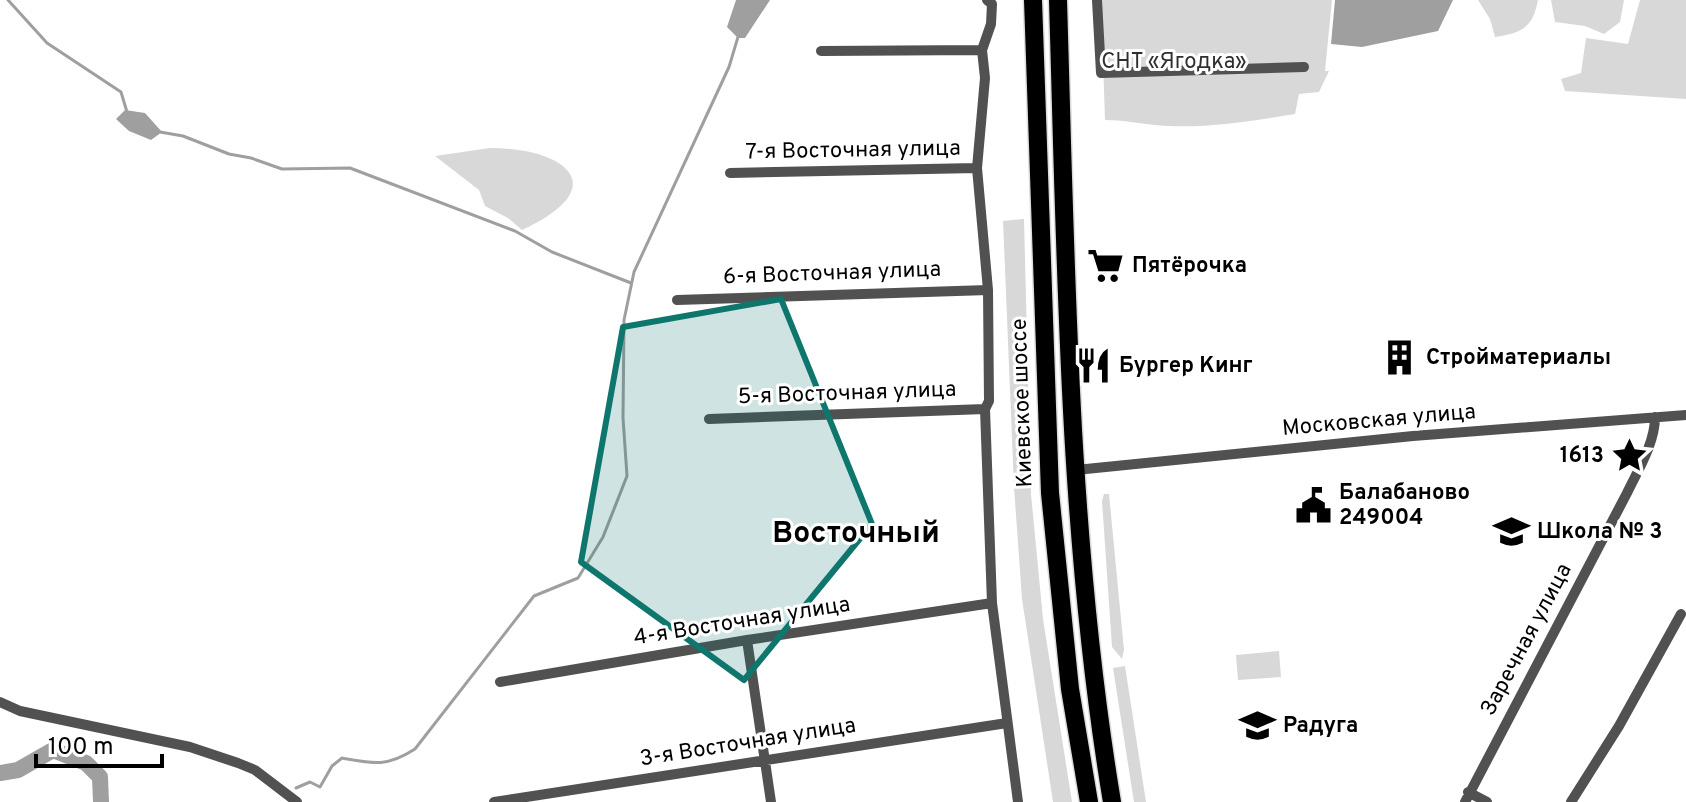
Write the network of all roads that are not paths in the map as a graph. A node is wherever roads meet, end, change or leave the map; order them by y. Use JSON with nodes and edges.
{"nodes":[{"id":1,"x":987,"y":0,"type":"edge"},
{"id":2,"x":1033,"y":0,"type":"edge"},
{"id":3,"x":1058,"y":0,"type":"edge"},
{"id":4,"x":1097,"y":0,"type":"edge"},
{"id":5,"x":982,"y":50,"type":"junction"},
{"id":6,"x":821,"y":51,"type":"dead end"},
{"id":7,"x":1304,"y":67,"type":"dead end"},
{"id":8,"x":977,"y":168,"type":"junction"},
{"id":9,"x":730,"y":173,"type":"dead end"},
{"id":10,"x":988,"y":290,"type":"junction"},
{"id":11,"x":677,"y":300,"type":"dead end"},
{"id":12,"x":985,"y":409,"type":"junction"},
{"id":13,"x":1686,"y":415,"type":"edge"},
{"id":14,"x":1655,"y":417,"type":"junction"},
{"id":15,"x":709,"y":419,"type":"dead end"},
{"id":16,"x":1076,"y":470,"type":"junction"},
{"id":17,"x":992,"y":603,"type":"junction"},
{"id":18,"x":1681,"y":614,"type":"dead end"},
{"id":19,"x":747,"y":640,"type":"junction"},
{"id":20,"x":1091,"y":664,"type":"junction"},
{"id":21,"x":1068,"y":670,"type":"junction"},
{"id":22,"x":500,"y":682,"type":"dead end"},
{"id":23,"x":0,"y":702,"type":"edge"},
{"id":24,"x":1007,"y":723,"type":"junction"},
{"id":25,"x":764,"y":761,"type":"junction"},
{"id":26,"x":1466,"y":797,"type":"edge"},
{"id":27,"x":297,"y":802,"type":"edge"},
{"id":28,"x":494,"y":802,"type":"edge"},
{"id":29,"x":771,"y":802,"type":"edge"},
{"id":30,"x":1018,"y":802,"type":"edge"},
{"id":31,"x":1089,"y":802,"type":"edge"},
{"id":32,"x":1112,"y":802,"type":"edge"},
{"id":33,"x":1487,"y":802,"type":"edge"},
{"id":34,"x":1571,"y":802,"type":"edge"}],
"edges":[{"from":1,"to":5,"type":"street"},
{"from":2,"to":21,"type":"highway","name":"Киевское шоссе"},
{"from":3,"to":16,"type":"highway"},
{"from":4,"to":7,"type":"street"},
{"from":5,"to":6,"type":"street"},
{"from":5,"to":8,"type":"street"},
{"from":8,"to":9,"type":"street","name":"7-я Восточная улица"},
{"from":8,"to":10,"type":"street"},
{"from":10,"to":11,"type":"street","name":"6-я Восточная улица"},
{"from":10,"to":12,"type":"street"},
{"from":12,"to":15,"type":"street","name":"5-я Восточная улица"},
{"from":12,"to":17,"type":"street"},
{"from":13,"to":14,"type":"street","name":"Московская улица"},
{"from":14,"to":16,"type":"street","name":"Московская улица"},
{"from":14,"to":26,"type":"street","name":"Заречная улица"},
{"from":16,"to":20,"type":"highway"},
{"from":17,"to":19,"type":"street","name":"4-я Восточная улица"},
{"from":17,"to":24,"type":"street"},
{"from":18,"to":34,"type":"street"},
{"from":19,"to":22,"type":"street","name":"4-я Восточная улица"},
{"from":19,"to":25,"type":"street"},
{"from":20,"to":21,"type":"highway"},
{"from":20,"to":32,"type":"highway"},
{"from":21,"to":31,"type":"highway","name":"Киевское шоссе"},
{"from":23,"to":27,"type":"street"},
{"from":24,"to":25,"type":"street","name":"3-я Восточная улица"},
{"from":24,"to":30,"type":"street"},
{"from":25,"to":28,"type":"street","name":"3-я Восточная улица"},
{"from":25,"to":29,"type":"street"},
{"from":26,"to":33,"type":"street","name":"Заречная улица"}]}
